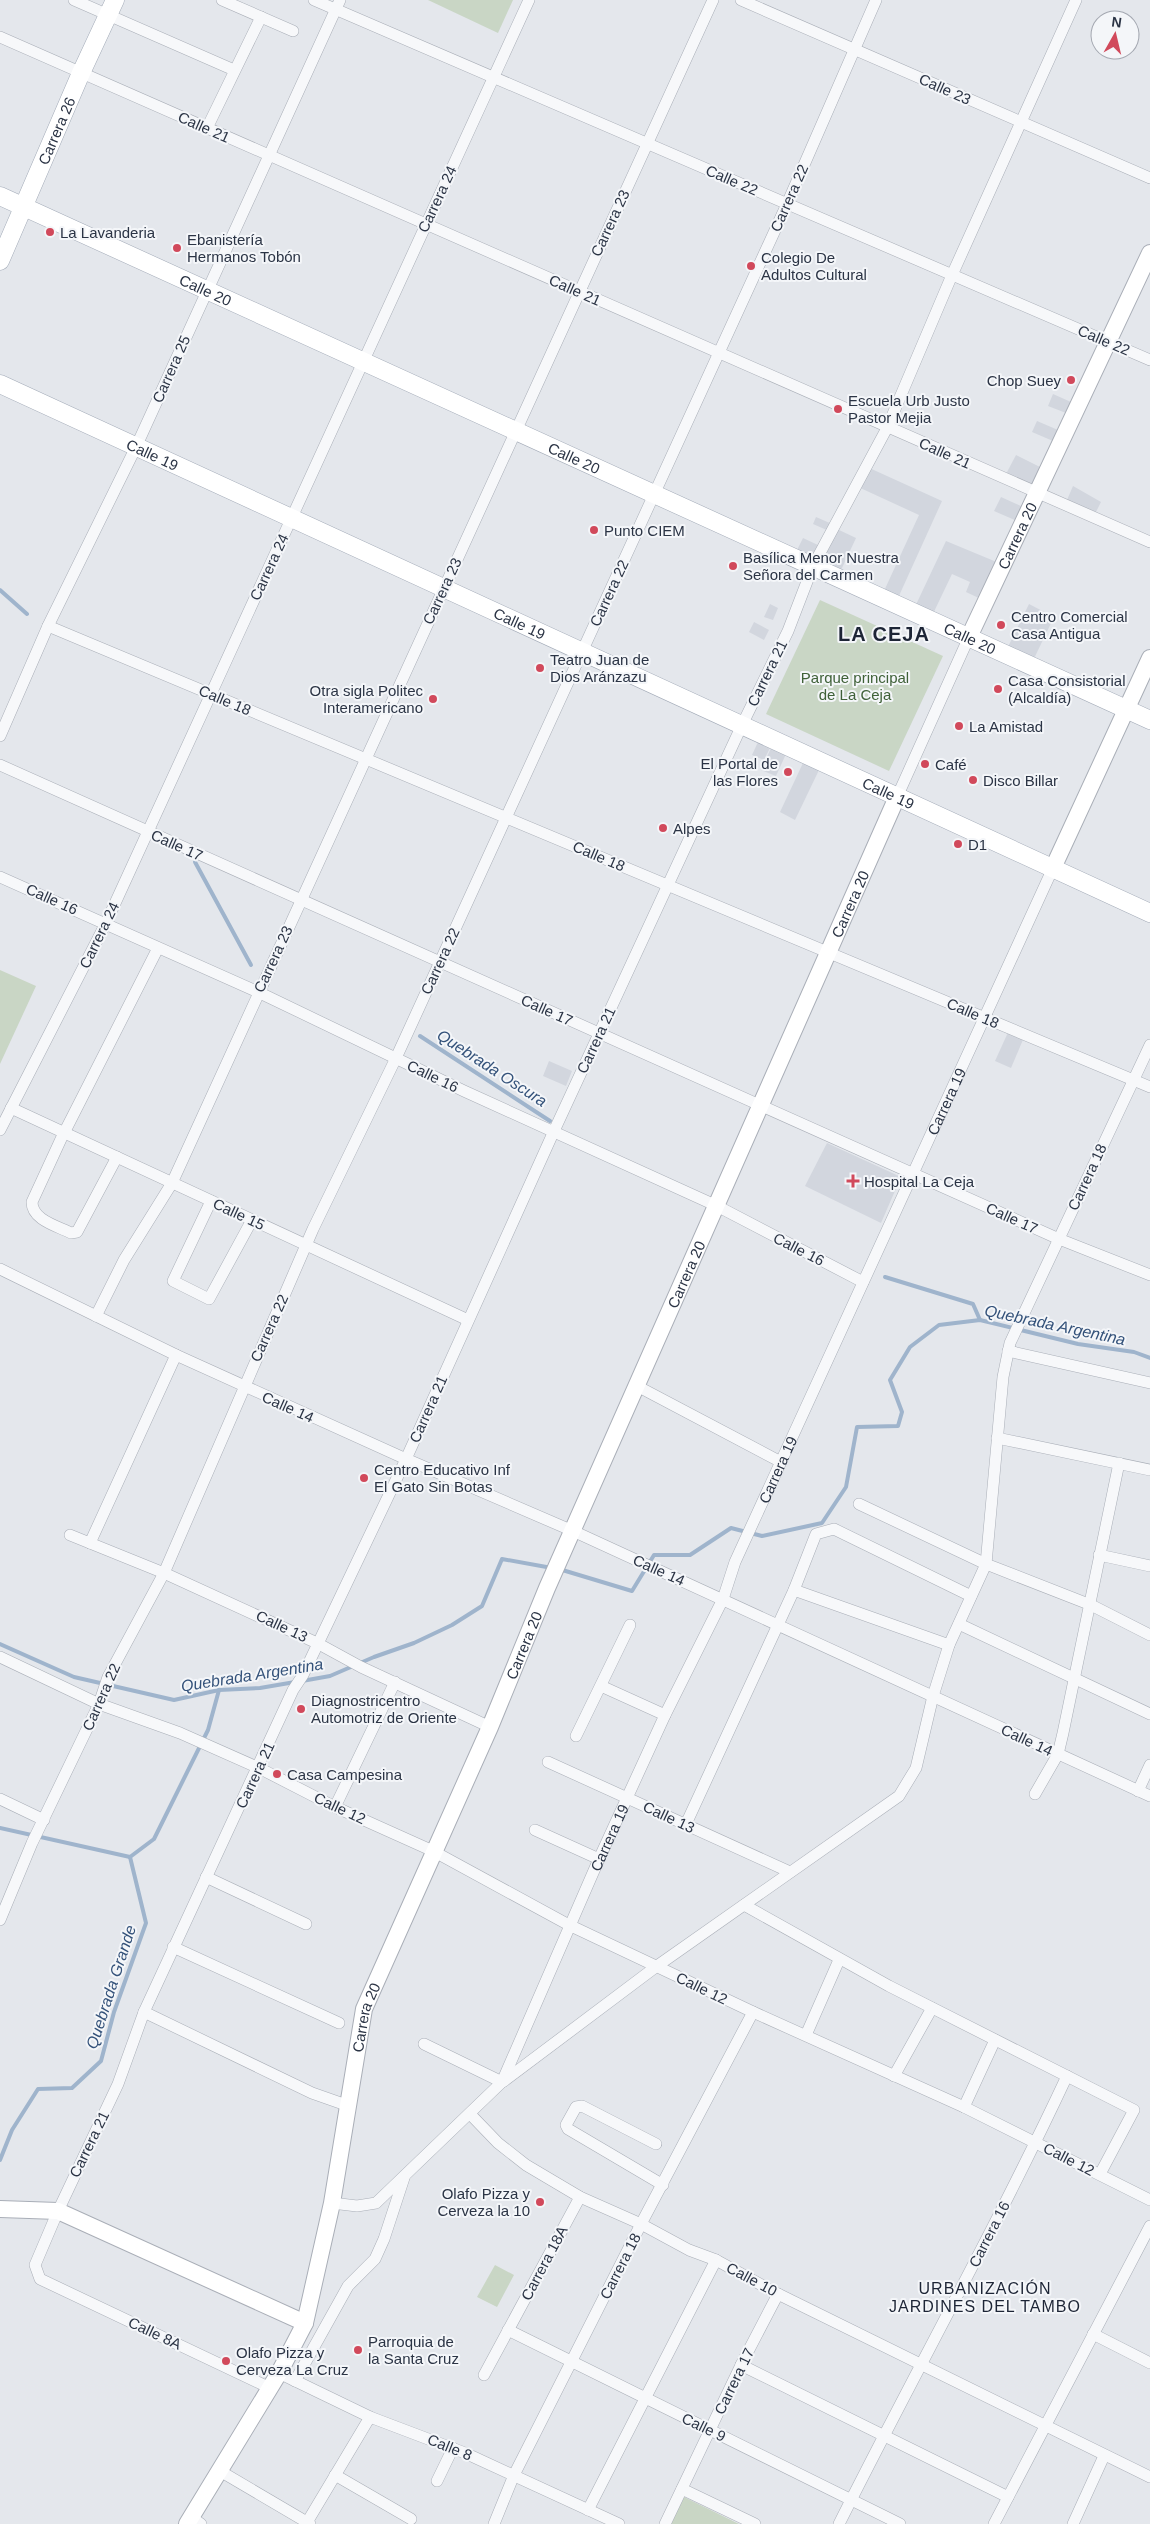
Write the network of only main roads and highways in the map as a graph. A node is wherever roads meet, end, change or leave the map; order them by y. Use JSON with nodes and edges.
{"nodes":[{"id":1,"x":111,"y":7,"type":"edge"},
{"id":2,"x":0,"y":196,"type":"edge"},
{"id":3,"x":24,"y":206,"type":"junction"},
{"id":4,"x":1150,"y":253,"type":"edge"},
{"id":5,"x":0,"y":261,"type":"edge"},
{"id":6,"x":0,"y":384,"type":"edge"},
{"id":7,"x":969,"y":637,"type":"junction"},
{"id":8,"x":1150,"y":658,"type":"edge"},
{"id":9,"x":1126,"y":709,"type":"junction"},
{"id":10,"x":1150,"y":720,"type":"edge"},
{"id":11,"x":897,"y":797,"type":"junction"},
{"id":12,"x":1053,"y":868,"type":"junction"},
{"id":13,"x":1150,"y":913,"type":"edge"},
{"id":14,"x":0,"y":2209,"type":"edge"},
{"id":15,"x":305,"y":2323,"type":"junction"},
{"id":16,"x":193,"y":2522,"type":"edge"}],
"edges":[{"from":1,"to":3,"type":"main road","name":"Carrera 26"},
{"from":2,"to":3,"type":"main road","name":"Calle 20"},
{"from":3,"to":5,"type":"main road","name":"Carrera 26"},
{"from":3,"to":7,"type":"main road","name":"Calle 20"},
{"from":4,"to":7,"type":"main road","name":"Carrera 20"},
{"from":6,"to":11,"type":"main road","name":"Calle 19"},
{"from":7,"to":9,"type":"main road","name":"Calle 20"},
{"from":8,"to":9,"type":"main road","name":"Carrera 19"},
{"from":9,"to":10,"type":"main road","name":"Calle 20"},
{"from":9,"to":12,"type":"main road","name":"Carrera 19"},
{"from":11,"to":12,"type":"main road","name":"Calle 19"},
{"from":11,"to":15,"type":"main road","name":"Carrera 20"},
{"from":12,"to":13,"type":"main road","name":"Calle 19"},
{"from":14,"to":15,"type":"main road"},
{"from":15,"to":16,"type":"main road","name":"Carrera 20"}]}
